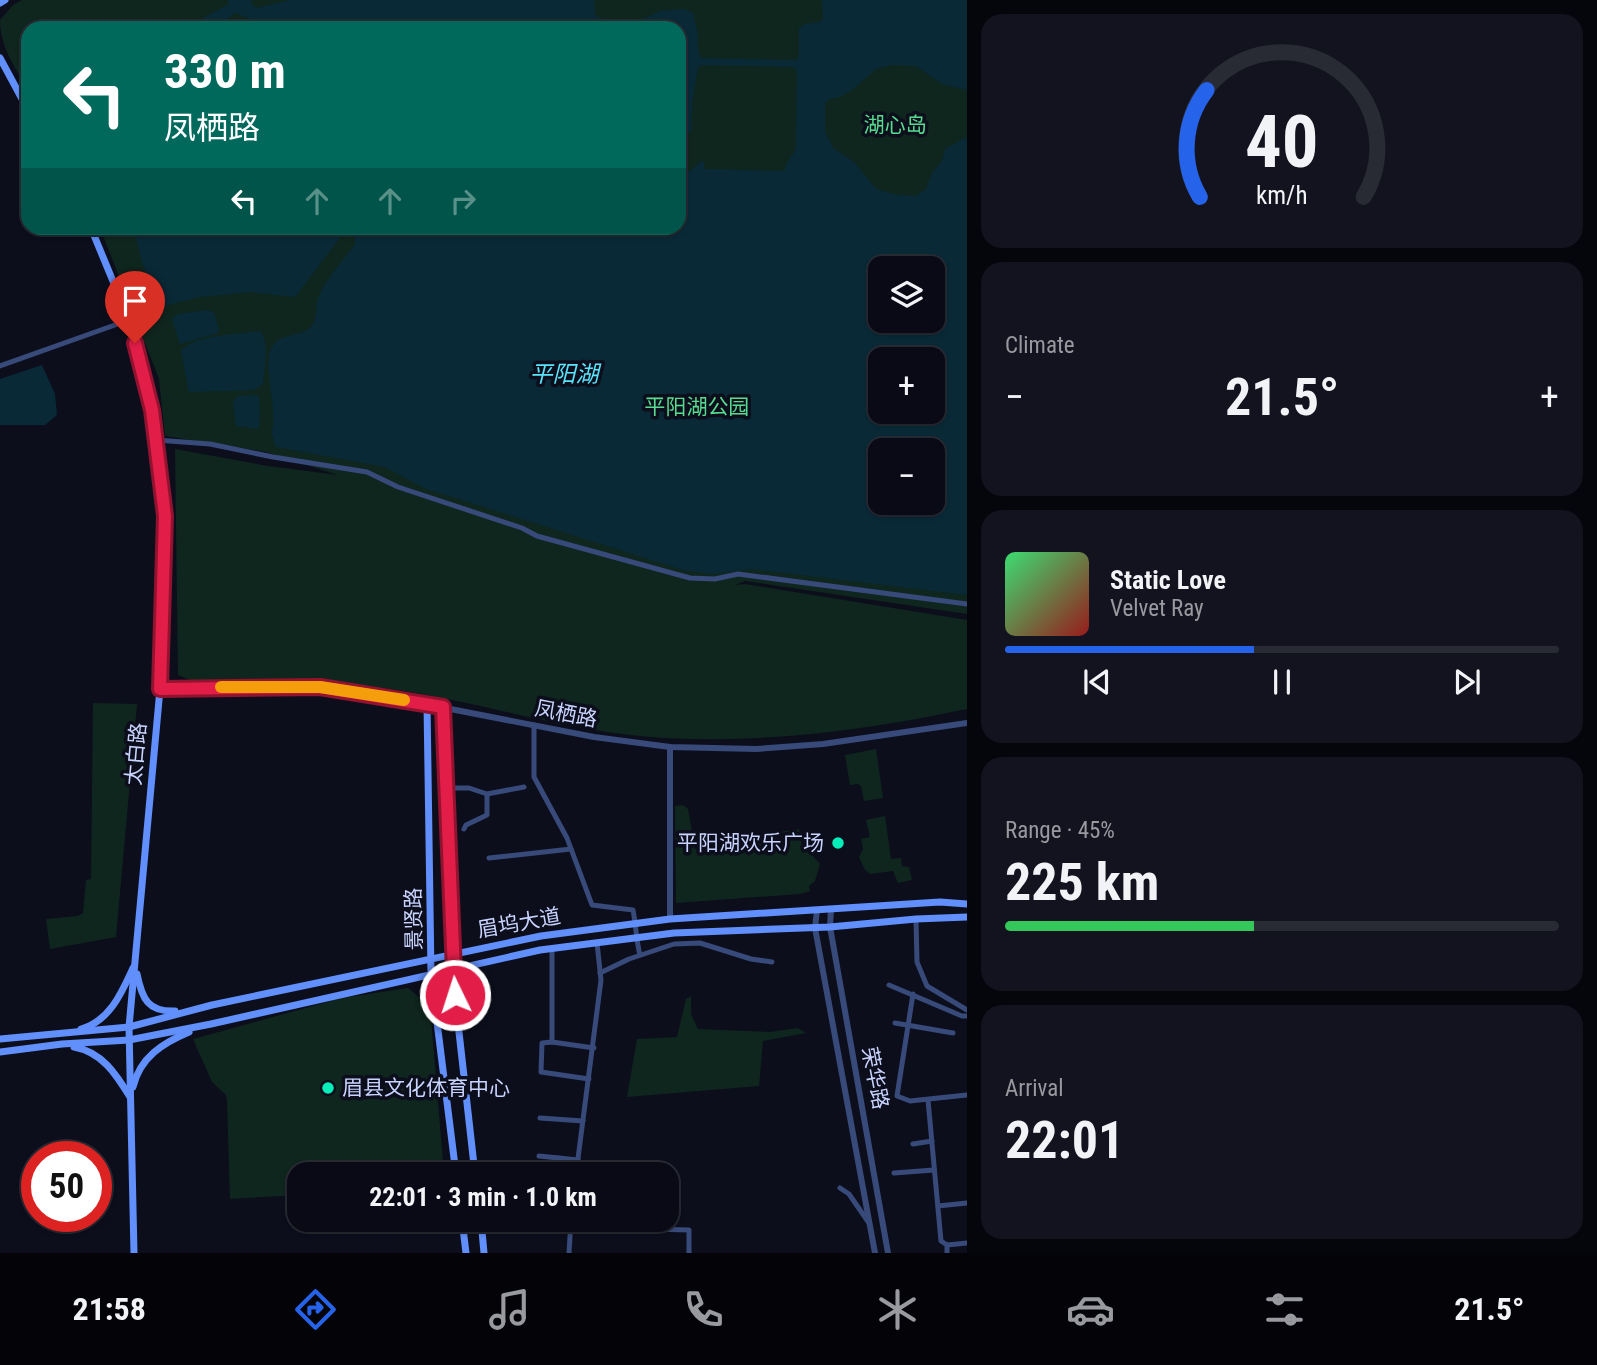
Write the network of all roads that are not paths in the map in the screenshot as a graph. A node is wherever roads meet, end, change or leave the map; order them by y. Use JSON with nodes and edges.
{"nodes":[{"id":1,"x":5,"y":0,"type":"edge"},
{"id":2,"x":0,"y":3,"type":"edge"},
{"id":3,"x":0,"y":58,"type":"edge"},
{"id":4,"x":21,"y":97,"type":"edge"},
{"id":5,"x":94,"y":235,"type":"edge"},
{"id":6,"x":129,"y":320,"type":"junction"},
{"id":7,"x":0,"y":366,"type":"edge"},
{"id":8,"x":156,"y":440,"type":"junction"},
{"id":9,"x":967,"y":604,"type":"edge"},
{"id":10,"x":160,"y":689,"type":"junction"},
{"id":11,"x":427,"y":704,"type":"junction"},
{"id":12,"x":443,"y":707,"type":"junction"},
{"id":13,"x":967,"y":723,"type":"edge"},
{"id":14,"x":534,"y":726,"type":"junction"},
{"id":15,"x":670,"y":747,"type":"junction"},
{"id":16,"x":448,"y":788,"type":"junction"},
{"id":17,"x":524,"y":788,"type":"dead end"},
{"id":18,"x":487,"y":794,"type":"junction"},
{"id":19,"x":464,"y":829,"type":"dead end"},
{"id":20,"x":571,"y":849,"type":"junction"},
{"id":21,"x":489,"y":858,"type":"dead end"},
{"id":22,"x":967,"y":904,"type":"edge"},
{"id":23,"x":831,"y":909,"type":"junction"},
{"id":24,"x":817,"y":910,"type":"junction"},
{"id":25,"x":967,"y":918,"type":"edge"},
{"id":26,"x":670,"y":919,"type":"junction"},
{"id":27,"x":916,"y":919,"type":"junction"},
{"id":28,"x":636,"y":923,"type":"junction"},
{"id":29,"x":815,"y":928,"type":"junction"},
{"id":30,"x":830,"y":928,"type":"junction"},
{"id":31,"x":635,"y":938,"type":"junction"},
{"id":32,"x":597,"y":943,"type":"junction"},
{"id":33,"x":552,"y":948,"type":"junction"},
{"id":34,"x":453,"y":953,"type":"junction"},
{"id":35,"x":640,"y":955,"type":"junction"},
{"id":36,"x":432,"y":958,"type":"junction"},
{"id":37,"x":772,"y":962,"type":"dead end"},
{"id":38,"x":135,"y":965,"type":"junction"},
{"id":39,"x":452,"y":970,"type":"junction"},
{"id":40,"x":600,"y":973,"type":"junction"},
{"id":41,"x":431,"y":974,"type":"junction"},
{"id":42,"x":889,"y":985,"type":"dead end"},
{"id":43,"x":913,"y":994,"type":"junction"},
{"id":44,"x":967,"y":1010,"type":"edge"},
{"id":45,"x":190,"y":1011,"type":"junction"},
{"id":46,"x":967,"y":1016,"type":"edge"},
{"id":47,"x":895,"y":1023,"type":"dead end"},
{"id":48,"x":907,"y":1024,"type":"junction"},
{"id":49,"x":202,"y":1026,"type":"junction"},
{"id":50,"x":129,"y":1027,"type":"junction"},
{"id":51,"x":64,"y":1033,"type":"junction"},
{"id":52,"x":953,"y":1033,"type":"dead end"},
{"id":53,"x":0,"y":1039,"type":"edge"},
{"id":54,"x":129,"y":1040,"type":"junction"},
{"id":55,"x":552,"y":1042,"type":"junction"},
{"id":56,"x":62,"y":1045,"type":"junction"},
{"id":57,"x":594,"y":1048,"type":"junction"},
{"id":58,"x":0,"y":1052,"type":"edge"},
{"id":59,"x":589,"y":1079,"type":"junction"},
{"id":60,"x":967,"y":1095,"type":"edge"},
{"id":61,"x":130,"y":1098,"type":"junction"},
{"id":62,"x":928,"y":1100,"type":"junction"},
{"id":63,"x":540,"y":1118,"type":"dead end"},
{"id":64,"x":583,"y":1121,"type":"junction"},
{"id":65,"x":932,"y":1141,"type":"junction"},
{"id":66,"x":913,"y":1144,"type":"dead end"},
{"id":67,"x":539,"y":1156,"type":"dead end"},
{"id":68,"x":558,"y":1158,"type":"junction"},
{"id":69,"x":578,"y":1160,"type":"joint"},
{"id":70,"x":454,"y":1162,"type":"edge"},
{"id":71,"x":474,"y":1162,"type":"edge"},
{"id":72,"x":558,"y":1162,"type":"edge"},
{"id":73,"x":934,"y":1170,"type":"junction"},
{"id":74,"x":894,"y":1173,"type":"dead end"},
{"id":75,"x":840,"y":1188,"type":"dead end"},
{"id":76,"x":967,"y":1203,"type":"edge"},
{"id":77,"x":938,"y":1206,"type":"junction"},
{"id":78,"x":870,"y":1225,"type":"junction"},
{"id":79,"x":679,"y":1230,"type":"edge"},
{"id":80,"x":463,"y":1232,"type":"edge"},
{"id":81,"x":482,"y":1232,"type":"edge"},
{"id":82,"x":570,"y":1232,"type":"edge"},
{"id":83,"x":967,"y":1243,"type":"edge"},
{"id":84,"x":947,"y":1245,"type":"junction"},
{"id":85,"x":134,"y":1253,"type":"edge"},
{"id":86,"x":466,"y":1253,"type":"edge"},
{"id":87,"x":484,"y":1253,"type":"edge"},
{"id":88,"x":569,"y":1253,"type":"edge"},
{"id":89,"x":689,"y":1253,"type":"edge"},
{"id":90,"x":875,"y":1253,"type":"edge"},
{"id":91,"x":888,"y":1253,"type":"edge"},
{"id":92,"x":947,"y":1253,"type":"edge"}],
"edges":[{"from":1,"to":2,"type":"main road"},
{"from":3,"to":4,"type":"main road"},
{"from":5,"to":6,"type":"main road","name":"太白路"},
{"from":6,"to":7,"type":"street"},
{"from":6,"to":8,"type":"main road","name":"太白路"},
{"from":8,"to":9,"type":"street"},
{"from":8,"to":10,"type":"main road","name":"太白路"},
{"from":10,"to":11,"type":"street","name":"凤栖路"},
{"from":10,"to":38,"type":"main road","name":"太白路"},
{"from":11,"to":12,"type":"street","name":"凤栖路"},
{"from":11,"to":36,"type":"main road","name":"景贤路"},
{"from":12,"to":14,"type":"street","name":"凤栖路"},
{"from":12,"to":16,"type":"main road","name":"景贤路"},
{"from":13,"to":15,"type":"street","name":"凤栖路"},
{"from":14,"to":15,"type":"street","name":"凤栖路"},
{"from":14,"to":20,"type":"street"},
{"from":15,"to":26,"type":"street"},
{"from":16,"to":18,"type":"street"},
{"from":16,"to":34,"type":"main road","name":"景贤路"},
{"from":17,"to":18,"type":"street"},
{"from":18,"to":19,"type":"street"},
{"from":20,"to":21,"type":"street"},
{"from":20,"to":28,"type":"street"},
{"from":22,"to":23,"type":"main road","name":"眉坞大道"},
{"from":23,"to":24,"type":"main road","name":"眉坞大道"},
{"from":23,"to":30,"type":"street","name":"荣华路"},
{"from":24,"to":26,"type":"main road","name":"眉坞大道"},
{"from":24,"to":29,"type":"street","name":"荣华路"},
{"from":25,"to":27,"type":"main road","name":"眉坞大道"},
{"from":26,"to":28,"type":"main road","name":"眉坞大道"},
{"from":27,"to":30,"type":"main road","name":"眉坞大道"},
{"from":27,"to":44,"type":"street"},
{"from":28,"to":31,"type":"street"},
{"from":28,"to":34,"type":"main road","name":"眉坞大道"},
{"from":29,"to":30,"type":"main road","name":"眉坞大道"},
{"from":29,"to":31,"type":"main road","name":"眉坞大道"},
{"from":29,"to":78,"type":"street","name":"荣华路"},
{"from":30,"to":91,"type":"street","name":"荣华路"},
{"from":31,"to":32,"type":"main road","name":"眉坞大道"},
{"from":31,"to":35,"type":"street"},
{"from":32,"to":33,"type":"main road","name":"眉坞大道"},
{"from":32,"to":40,"type":"street"},
{"from":33,"to":39,"type":"main road","name":"眉坞大道"},
{"from":33,"to":55,"type":"street"},
{"from":34,"to":36,"type":"main road","name":"眉坞大道"},
{"from":34,"to":39,"type":"main road","name":"景贤路"},
{"from":35,"to":37,"type":"street"},
{"from":35,"to":40,"type":"street"},
{"from":36,"to":41,"type":"main road","name":"景贤路"},
{"from":36,"to":45,"type":"main road","name":"眉坞大道"},
{"from":38,"to":45,"type":"main road"},
{"from":38,"to":50,"type":"main road","name":"太白路"},
{"from":38,"to":51,"type":"main road"},
{"from":39,"to":41,"type":"main road","name":"眉坞大道"},
{"from":39,"to":71,"type":"main road","name":"景贤路"},
{"from":40,"to":57,"type":"street"},
{"from":41,"to":49,"type":"main road","name":"眉坞大道"},
{"from":41,"to":70,"type":"main road","name":"景贤路"},
{"from":42,"to":43,"type":"street"},
{"from":43,"to":46,"type":"street"},
{"from":43,"to":48,"type":"street"},
{"from":45,"to":50,"type":"main road","name":"眉坞大道"},
{"from":47,"to":48,"type":"street"},
{"from":48,"to":52,"type":"street"},
{"from":48,"to":62,"type":"street"},
{"from":49,"to":54,"type":"main road","name":"眉坞大道"},
{"from":49,"to":61,"type":"main road"},
{"from":50,"to":51,"type":"main road","name":"眉坞大道"},
{"from":50,"to":54,"type":"main road","name":"太白路"},
{"from":51,"to":53,"type":"main road","name":"眉坞大道"},
{"from":54,"to":56,"type":"main road","name":"眉坞大道"},
{"from":54,"to":61,"type":"main road","name":"太白路"},
{"from":55,"to":57,"type":"street"},
{"from":55,"to":59,"type":"street"},
{"from":56,"to":58,"type":"main road","name":"眉坞大道"},
{"from":56,"to":61,"type":"main road"},
{"from":57,"to":59,"type":"street"},
{"from":59,"to":64,"type":"street"},
{"from":60,"to":62,"type":"street"},
{"from":61,"to":85,"type":"main road","name":"太白路"},
{"from":62,"to":65,"type":"street"},
{"from":63,"to":64,"type":"street"},
{"from":64,"to":69,"type":"street"},
{"from":65,"to":66,"type":"street"},
{"from":65,"to":73,"type":"street"},
{"from":67,"to":68,"type":"street"},
{"from":68,"to":69,"type":"street"},
{"from":68,"to":72,"type":"street"},
{"from":73,"to":74,"type":"street"},
{"from":73,"to":77,"type":"street"},
{"from":75,"to":78,"type":"street"},
{"from":76,"to":77,"type":"street"},
{"from":77,"to":84,"type":"street"},
{"from":78,"to":90,"type":"street","name":"荣华路"},
{"from":79,"to":89,"type":"street"},
{"from":80,"to":86,"type":"main road"},
{"from":81,"to":87,"type":"main road"},
{"from":82,"to":88,"type":"street"},
{"from":83,"to":84,"type":"street"},
{"from":84,"to":92,"type":"street"}]}
